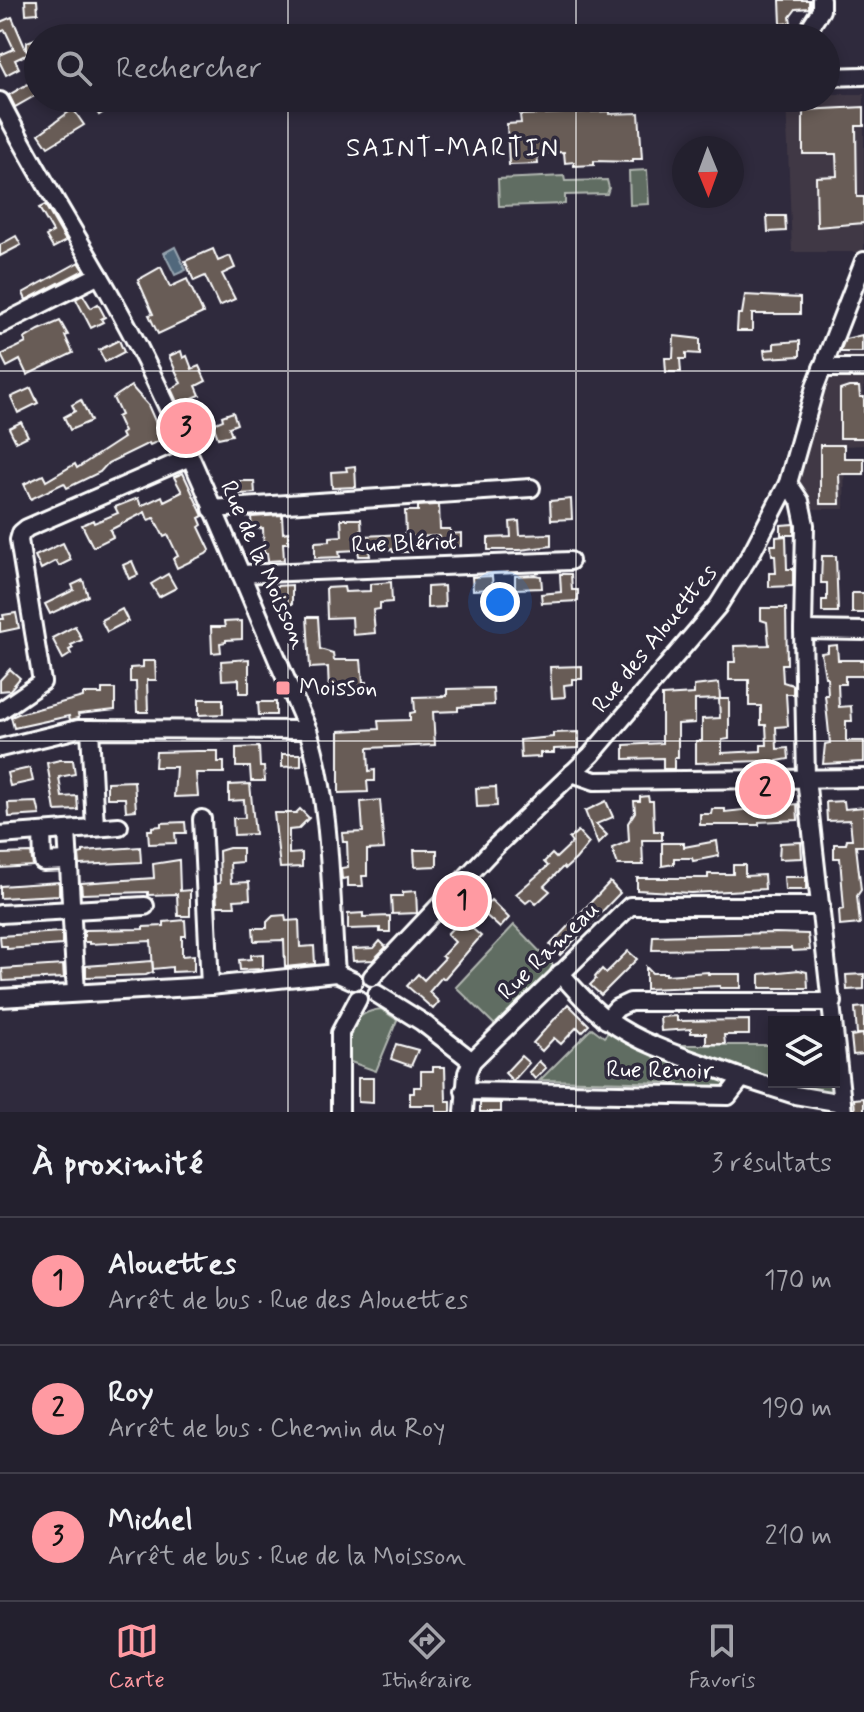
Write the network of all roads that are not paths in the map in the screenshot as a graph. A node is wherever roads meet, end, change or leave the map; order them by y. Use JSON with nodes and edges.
{"nodes":[{"id":1,"x":821,"y":0,"type":"edge"},
{"id":2,"x":812,"y":24,"type":"dead end"},
{"id":3,"x":864,"y":76,"type":"edge"},
{"id":4,"x":840,"y":77,"type":"edge"},
{"id":5,"x":0,"y":101,"type":"edge"},
{"id":6,"x":864,"y":261,"type":"edge"},
{"id":7,"x":99,"y":275,"type":"junction"},
{"id":8,"x":0,"y":325,"type":"edge"},
{"id":9,"x":822,"y":368,"type":"junction"},
{"id":10,"x":864,"y":368,"type":"edge"},
{"id":11,"x":190,"y":457,"type":"junction"},
{"id":12,"x":788,"y":483,"type":"junction"},
{"id":13,"x":531,"y":488,"type":"dead end"},
{"id":14,"x":212,"y":509,"type":"junction"},
{"id":15,"x":570,"y":561,"type":"dead end"},
{"id":16,"x":241,"y":574,"type":"junction"},
{"id":17,"x":803,"y":630,"type":"junction"},
{"id":18,"x":864,"y":631,"type":"edge"},
{"id":19,"x":0,"y":711,"type":"edge"},
{"id":20,"x":90,"y":729,"type":"junction"},
{"id":21,"x":308,"y":730,"type":"junction"},
{"id":22,"x":0,"y":748,"type":"edge"},
{"id":23,"x":572,"y":773,"type":"junction"},
{"id":24,"x":806,"y":778,"type":"junction"},
{"id":25,"x":864,"y":778,"type":"edge"},
{"id":26,"x":202,"y":819,"type":"dead end"},
{"id":27,"x":119,"y":826,"type":"dead end"},
{"id":28,"x":95,"y":827,"type":"junction"},
{"id":29,"x":67,"y":830,"type":"junction"},
{"id":30,"x":42,"y":832,"type":"junction"},
{"id":31,"x":0,"y":835,"type":"edge"},
{"id":32,"x":69,"y":861,"type":"junction"},
{"id":33,"x":145,"y":906,"type":"dead end"},
{"id":34,"x":821,"y":906,"type":"junction"},
{"id":35,"x":72,"y":910,"type":"junction"},
{"id":36,"x":0,"y":914,"type":"edge"},
{"id":37,"x":336,"y":973,"type":"junction"},
{"id":38,"x":560,"y":973,"type":"junction"},
{"id":39,"x":372,"y":977,"type":"junction"},
{"id":40,"x":354,"y":981,"type":"junction"},
{"id":41,"x":210,"y":986,"type":"junction"},
{"id":42,"x":76,"y":993,"type":"junction"},
{"id":43,"x":377,"y":994,"type":"junction"},
{"id":44,"x":0,"y":998,"type":"edge"},
{"id":45,"x":358,"y":999,"type":"junction"},
{"id":46,"x":833,"y":1002,"type":"junction"},
{"id":47,"x":606,"y":1020,"type":"junction"},
{"id":48,"x":472,"y":1061,"type":"junction"},
{"id":49,"x":742,"y":1078,"type":"junction"},
{"id":50,"x":464,"y":1091,"type":"junction"},
{"id":51,"x":842,"y":1108,"type":"edge"},
{"id":52,"x":340,"y":1112,"type":"edge"},
{"id":53,"x":464,"y":1112,"type":"edge"}],
"edges":[{"from":1,"to":2,"type":"street"},
{"from":3,"to":4,"type":"street"},
{"from":5,"to":7,"type":"street","name":"Rue de la Moisson"},
{"from":6,"to":9,"type":"street","name":"Rue des Alouettes"},
{"from":7,"to":8,"type":"street"},
{"from":7,"to":11,"type":"street","name":"Rue de la Moisson"},
{"from":9,"to":10,"type":"street"},
{"from":9,"to":12,"type":"street","name":"Rue des Alouettes"},
{"from":11,"to":14,"type":"street","name":"Rue de la Moisson"},
{"from":11,"to":19,"type":"street"},
{"from":12,"to":17,"type":"street"},
{"from":12,"to":23,"type":"street","name":"Rue des Alouettes"},
{"from":13,"to":14,"type":"street"},
{"from":14,"to":16,"type":"street","name":"Rue de la Moisson"},
{"from":15,"to":16,"type":"street","name":"Rue Blériot"},
{"from":16,"to":21,"type":"street","name":"Rue de la Moisson"},
{"from":17,"to":18,"type":"street"},
{"from":17,"to":24,"type":"street"},
{"from":20,"to":21,"type":"street"},
{"from":20,"to":22,"type":"street"},
{"from":20,"to":28,"type":"street"},
{"from":21,"to":37,"type":"street","name":"Rue de la Moisson"},
{"from":23,"to":24,"type":"street"},
{"from":23,"to":39,"type":"street","name":"Rue des Alouettes"},
{"from":24,"to":25,"type":"street"},
{"from":24,"to":34,"type":"street"},
{"from":26,"to":41,"type":"street"},
{"from":27,"to":28,"type":"street"},
{"from":28,"to":29,"type":"street"},
{"from":29,"to":30,"type":"street"},
{"from":29,"to":32,"type":"street"},
{"from":30,"to":31,"type":"street"},
{"from":30,"to":32,"type":"street"},
{"from":32,"to":35,"type":"street"},
{"from":33,"to":35,"type":"street"},
{"from":34,"to":38,"type":"street","name":"Rue Rameau"},
{"from":34,"to":46,"type":"street"},
{"from":35,"to":36,"type":"street"},
{"from":35,"to":42,"type":"street"},
{"from":37,"to":40,"type":"street"},
{"from":37,"to":41,"type":"street"},
{"from":38,"to":47,"type":"street"},
{"from":38,"to":48,"type":"street","name":"Rue Rameau"},
{"from":39,"to":40,"type":"street"},
{"from":39,"to":43,"type":"street"},
{"from":40,"to":45,"type":"street"},
{"from":41,"to":42,"type":"street"},
{"from":42,"to":44,"type":"street"},
{"from":43,"to":45,"type":"street"},
{"from":43,"to":48,"type":"street"},
{"from":45,"to":52,"type":"street"},
{"from":46,"to":47,"type":"street"},
{"from":46,"to":51,"type":"street"},
{"from":47,"to":49,"type":"street"},
{"from":48,"to":50,"type":"street"},
{"from":49,"to":50,"type":"street","name":"Rue Renoir"},
{"from":49,"to":51,"type":"street","name":"Rue Renoir"},
{"from":50,"to":53,"type":"street"}]}
